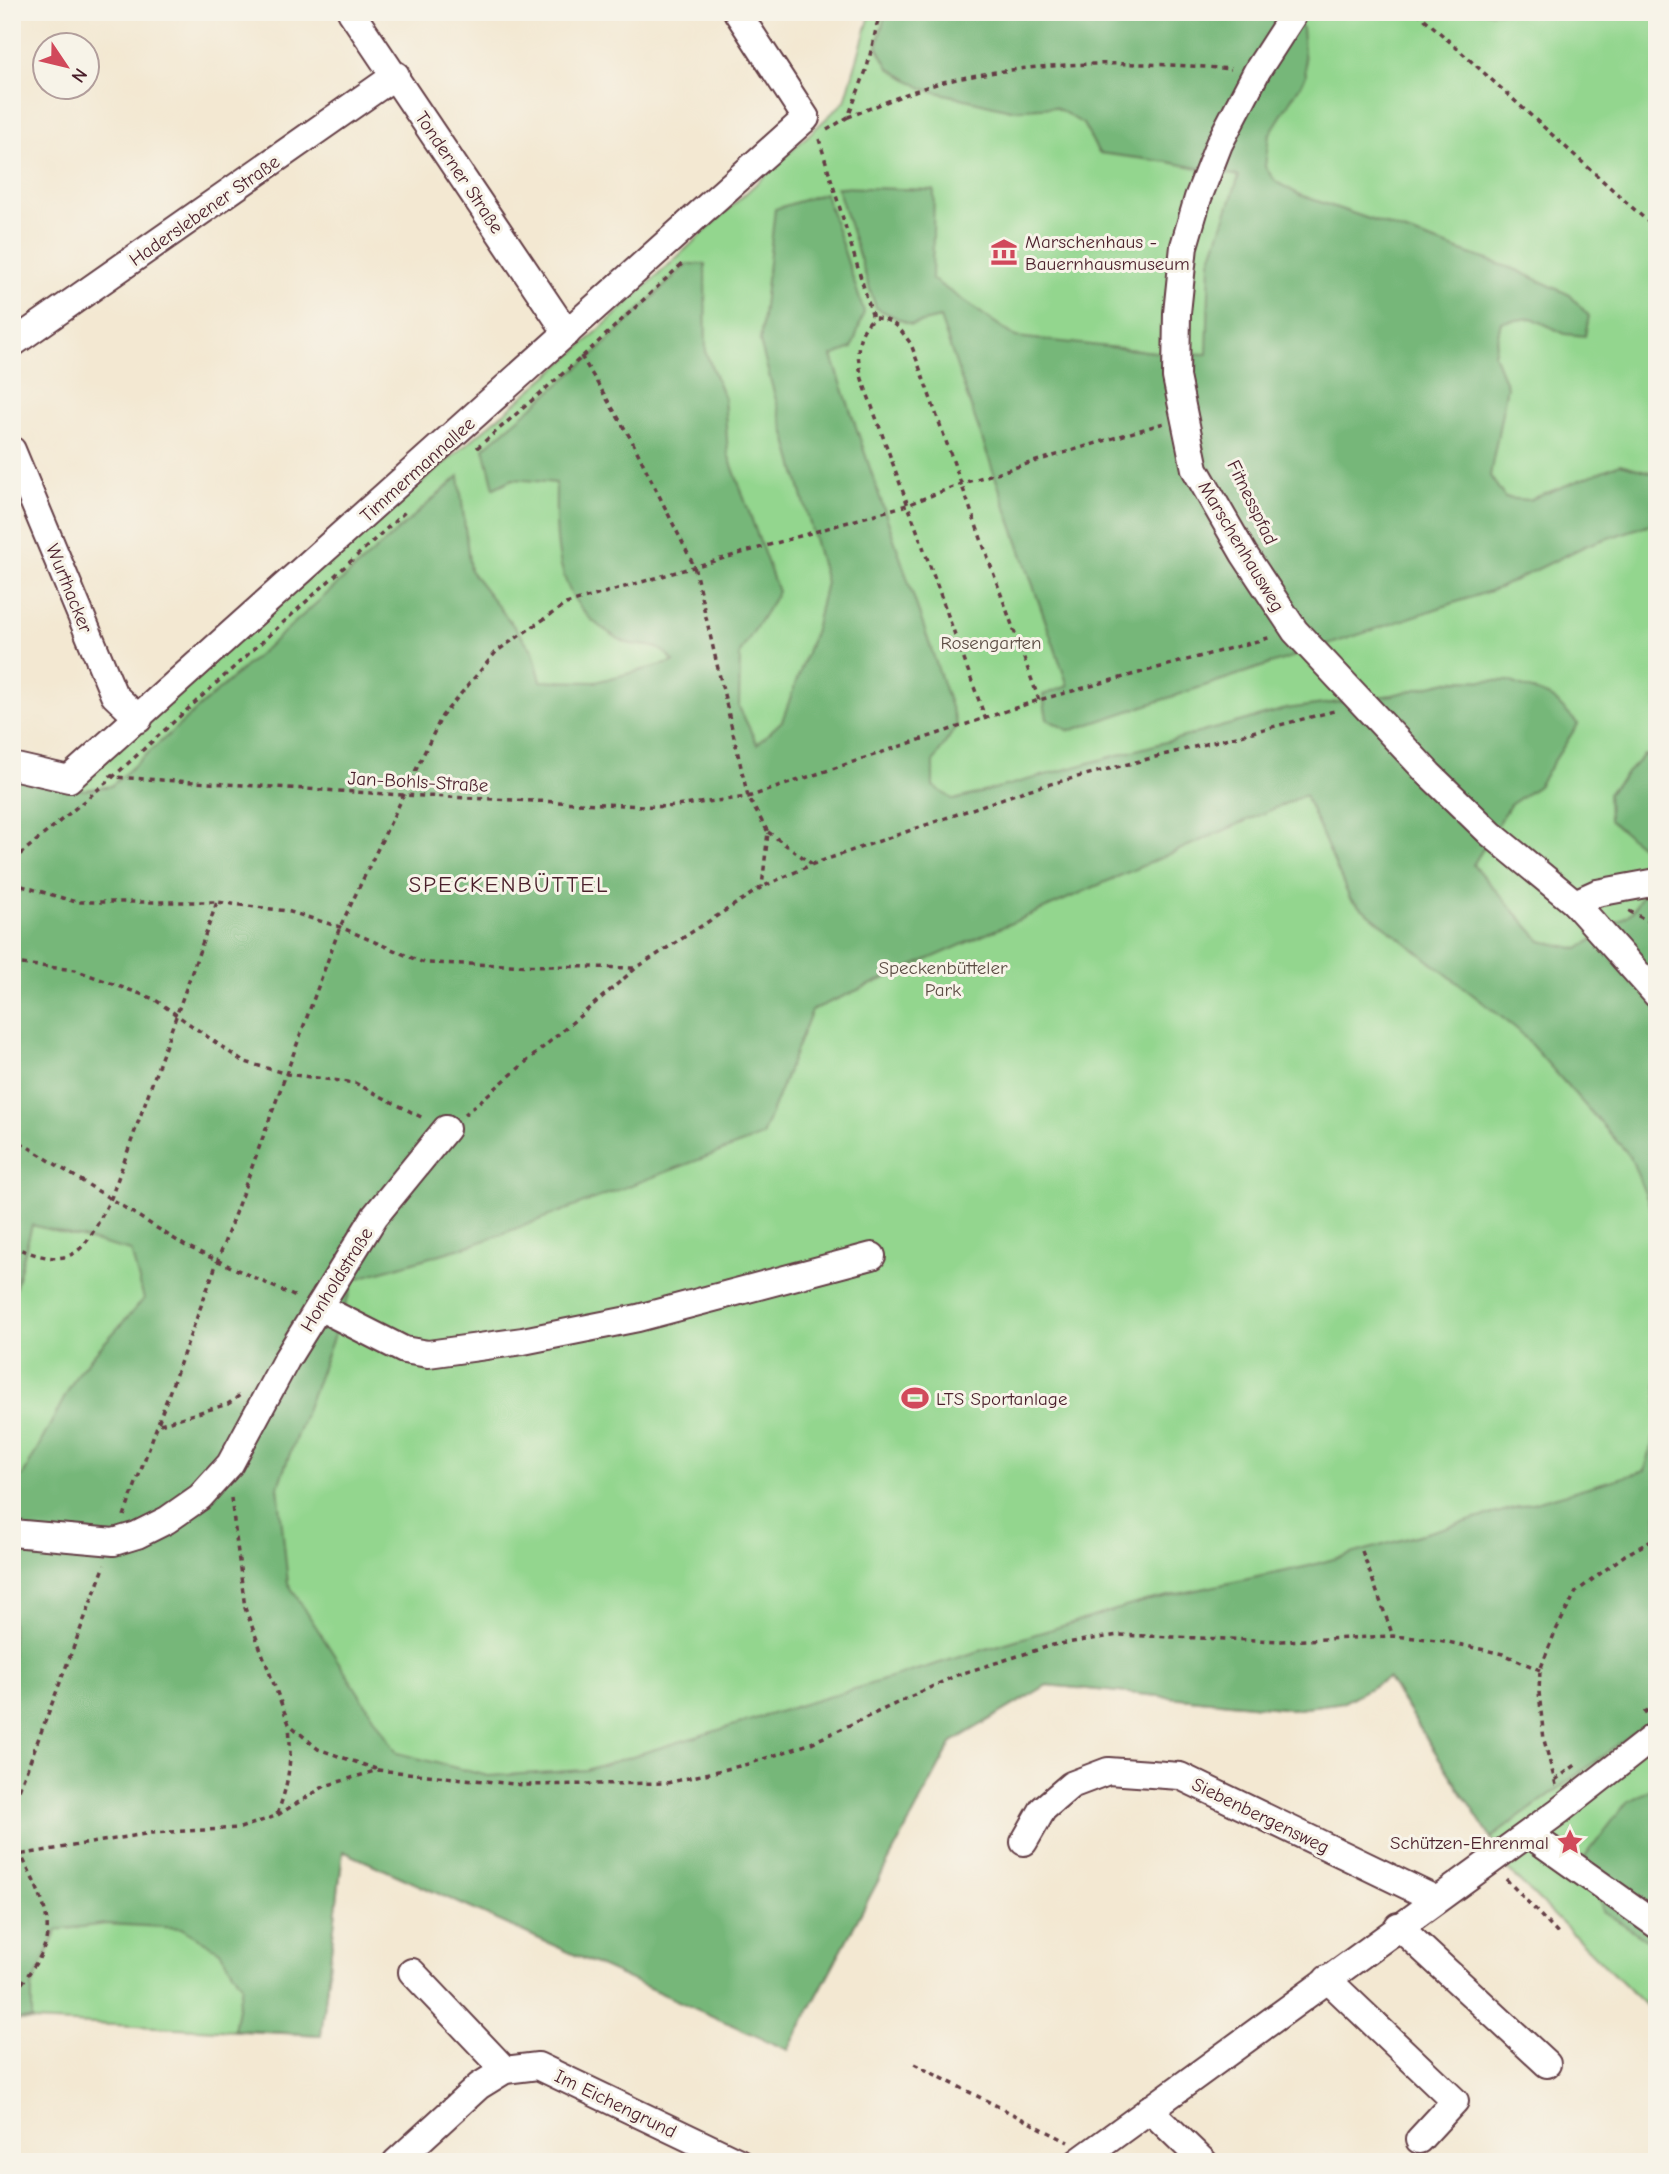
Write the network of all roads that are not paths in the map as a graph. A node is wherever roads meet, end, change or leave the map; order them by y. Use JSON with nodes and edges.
{"nodes":[{"id":1,"x":351,"y":12,"type":"edge"},
{"id":2,"x":737,"y":12,"type":"edge"},
{"id":3,"x":1295,"y":12,"type":"edge"},
{"id":4,"x":396,"y":75,"type":"junction"},
{"id":5,"x":568,"y":333,"type":"junction"},
{"id":6,"x":12,"y":344,"type":"edge"},
{"id":7,"x":12,"y":450,"type":"edge"},
{"id":8,"x":139,"y":719,"type":"junction"},
{"id":9,"x":12,"y":766,"type":"edge"},
{"id":10,"x":1657,"y":882,"type":"edge"},
{"id":11,"x":1575,"y":903,"type":"junction"},
{"id":12,"x":1657,"y":995,"type":"edge"},
{"id":13,"x":446,"y":1129,"type":"road end"},
{"id":14,"x":872,"y":1256,"type":"dead end"},
{"id":15,"x":319,"y":1307,"type":"junction"},
{"id":16,"x":12,"y":1533,"type":"edge"},
{"id":17,"x":1657,"y":1734,"type":"edge"},
{"id":18,"x":1528,"y":1833,"type":"junction"},
{"id":19,"x":1024,"y":1842,"type":"dead end"},
{"id":20,"x":1435,"y":1899,"type":"junction"},
{"id":21,"x":1657,"y":1925,"type":"edge"},
{"id":22,"x":1398,"y":1926,"type":"junction"},
{"id":23,"x":412,"y":1972,"type":"dead end"},
{"id":24,"x":1327,"y":1979,"type":"junction"},
{"id":25,"x":1547,"y":2064,"type":"dead end"},
{"id":26,"x":505,"y":2070,"type":"junction"},
{"id":27,"x":1149,"y":2109,"type":"junction"},
{"id":28,"x":1419,"y":2140,"type":"dead end"},
{"id":29,"x":1084,"y":2157,"type":"edge"},
{"id":30,"x":396,"y":2162,"type":"edge"},
{"id":31,"x":739,"y":2162,"type":"edge"},
{"id":32,"x":1204,"y":2162,"type":"edge"}],
"edges":[{"from":1,"to":4,"type":"street","name":"Tonderner Straße"},
{"from":2,"to":5,"type":"street","name":"Timmermannallee"},
{"from":3,"to":11,"type":"street","name":"Marschenhausweg"},
{"from":4,"to":5,"type":"street","name":"Tonderner Straße"},
{"from":4,"to":6,"type":"street","name":"Haderslebener Straße"},
{"from":5,"to":8,"type":"street","name":"Timmermannallee"},
{"from":7,"to":8,"type":"street","name":"Wurthacker"},
{"from":8,"to":9,"type":"street","name":"Timmermannallee"},
{"from":10,"to":11,"type":"street"},
{"from":11,"to":12,"type":"street","name":"Marschenhausweg"},
{"from":13,"to":15,"type":"street","name":"Honholdstraße"},
{"from":14,"to":15,"type":"street"},
{"from":15,"to":16,"type":"street","name":"Honholdstraße"},
{"from":17,"to":18,"type":"street"},
{"from":18,"to":20,"type":"street"},
{"from":18,"to":21,"type":"street"},
{"from":19,"to":20,"type":"street","name":"Siebenbergensweg"},
{"from":20,"to":22,"type":"street"},
{"from":22,"to":24,"type":"street"},
{"from":22,"to":25,"type":"street"},
{"from":23,"to":26,"type":"street"},
{"from":24,"to":27,"type":"street"},
{"from":24,"to":28,"type":"street"},
{"from":26,"to":30,"type":"street","name":"Im Eichengrund"},
{"from":26,"to":31,"type":"street","name":"Im Eichengrund"},
{"from":27,"to":29,"type":"street"},
{"from":27,"to":32,"type":"street"}]}
